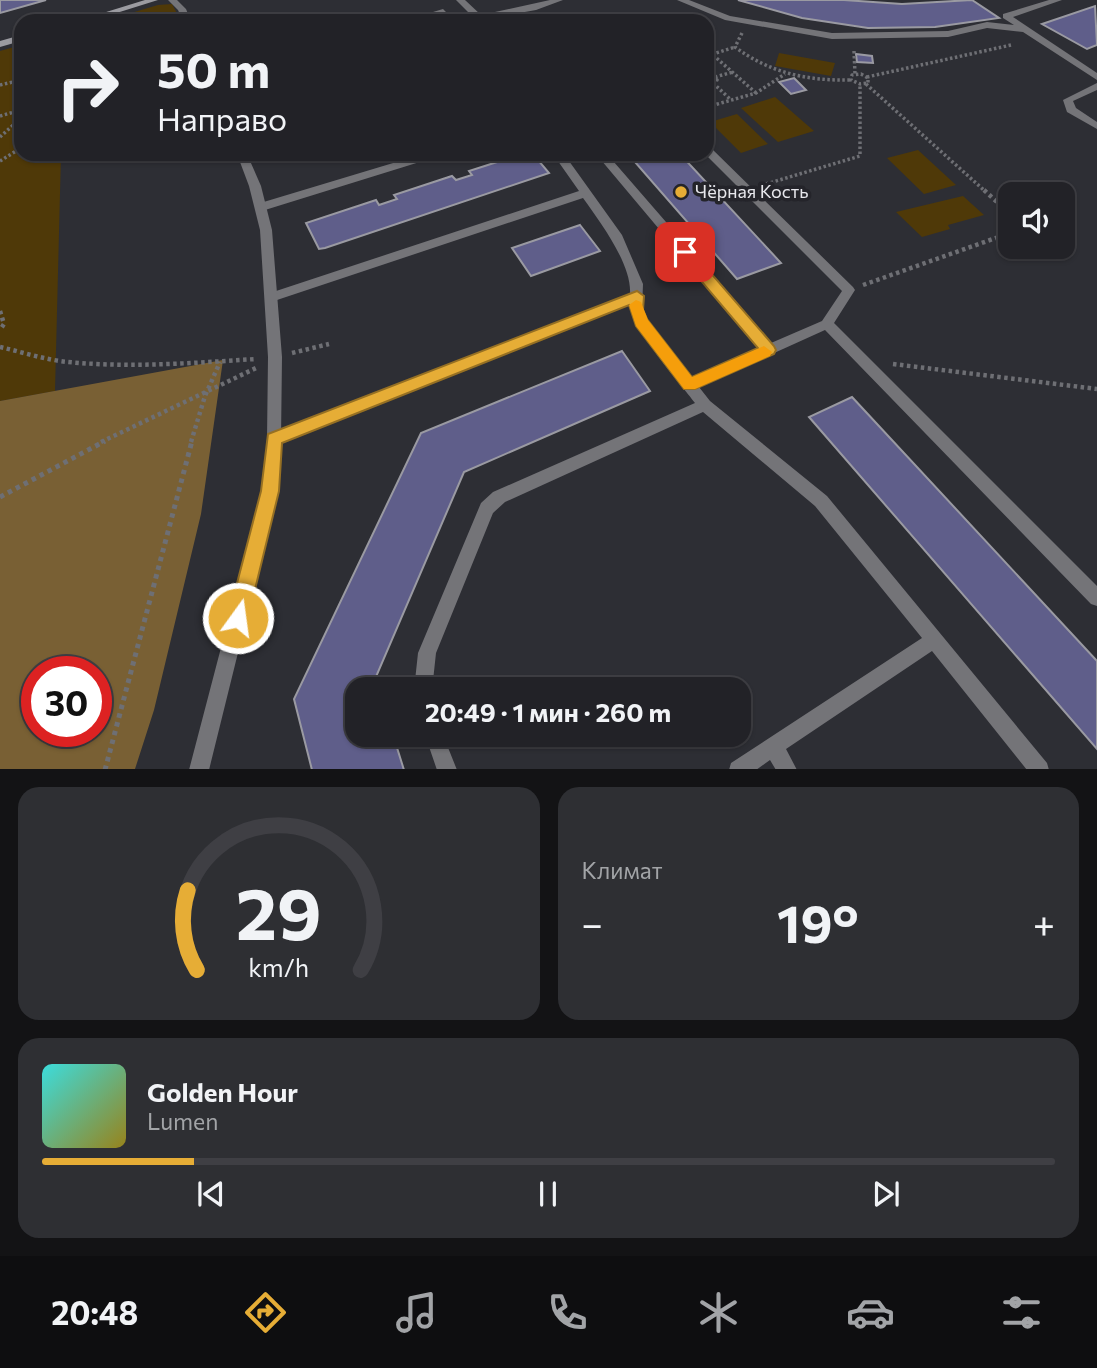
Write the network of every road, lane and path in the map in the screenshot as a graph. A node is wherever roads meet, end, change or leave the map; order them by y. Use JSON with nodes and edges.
{"nodes":[{"id":1,"x":154,"y":0,"type":"edge"},
{"id":2,"x":172,"y":0,"type":"edge"},
{"id":3,"x":460,"y":0,"type":"edge"},
{"id":4,"x":559,"y":0,"type":"edge"},
{"id":5,"x":681,"y":0,"type":"edge"},
{"id":6,"x":1058,"y":0,"type":"edge"},
{"id":7,"x":105,"y":14,"type":"edge"},
{"id":8,"x":184,"y":14,"type":"edge"},
{"id":9,"x":475,"y":14,"type":"edge"},
{"id":10,"x":504,"y":14,"type":"edge"},
{"id":11,"x":747,"y":22,"type":"junction"},
{"id":12,"x":1025,"y":29,"type":"junction"},
{"id":13,"x":854,"y":36,"type":"junction"},
{"id":14,"x":1039,"y":38,"type":"junction"},
{"id":15,"x":735,"y":47,"type":"junction"},
{"id":16,"x":714,"y":55,"type":"edge"},
{"id":17,"x":714,"y":56,"type":"edge"},
{"id":18,"x":733,"y":72,"type":"junction"},
{"id":19,"x":786,"y":74,"type":"junction"},
{"id":20,"x":855,"y":74,"type":"junction"},
{"id":21,"x":715,"y":77,"type":"joint"},
{"id":22,"x":867,"y":77,"type":"junction"},
{"id":23,"x":1097,"y":77,"type":"edge"},
{"id":24,"x":851,"y":80,"type":"junction"},
{"id":25,"x":714,"y":82,"type":"edge"},
{"id":26,"x":714,"y":84,"type":"edge"},
{"id":27,"x":860,"y":84,"type":"junction"},
{"id":28,"x":866,"y":84,"type":"junction"},
{"id":29,"x":1097,"y":86,"type":"edge"},
{"id":30,"x":756,"y":93,"type":"junction"},
{"id":31,"x":731,"y":100,"type":"junction"},
{"id":32,"x":714,"y":105,"type":"edge"},
{"id":33,"x":14,"y":124,"type":"edge"},
{"id":34,"x":1097,"y":126,"type":"edge"},
{"id":35,"x":0,"y":136,"type":"edge"},
{"id":36,"x":714,"y":157,"type":"edge"},
{"id":37,"x":245,"y":161,"type":"edge"},
{"id":38,"x":412,"y":161,"type":"edge"},
{"id":39,"x":563,"y":161,"type":"edge"},
{"id":40,"x":607,"y":161,"type":"edge"},
{"id":41,"x":746,"y":190,"type":"junction"},
{"id":42,"x":586,"y":193,"type":"junction"},
{"id":43,"x":998,"y":203,"type":"edge"},
{"id":44,"x":261,"y":207,"type":"junction"},
{"id":45,"x":998,"y":237,"type":"edge"},
{"id":46,"x":849,"y":290,"type":"junction"},
{"id":47,"x":637,"y":296,"type":"junction"},
{"id":48,"x":272,"y":297,"type":"junction"},
{"id":49,"x":0,"y":311,"type":"edge"},
{"id":50,"x":827,"y":324,"type":"junction"},
{"id":51,"x":0,"y":330,"type":"edge"},
{"id":52,"x":329,"y":344,"type":"dead end"},
{"id":53,"x":0,"y":347,"type":"edge"},
{"id":54,"x":768,"y":350,"type":"junction"},
{"id":55,"x":275,"y":357,"type":"junction"},
{"id":56,"x":863,"y":360,"type":"junction"},
{"id":57,"x":220,"y":362,"type":"junction"},
{"id":58,"x":689,"y":385,"type":"junction"},
{"id":59,"x":1097,"y":389,"type":"edge"},
{"id":60,"x":205,"y":396,"type":"junction"},
{"id":61,"x":705,"y":405,"type":"junction"},
{"id":62,"x":274,"y":439,"type":"junction"},
{"id":63,"x":0,"y":497,"type":"edge"},
{"id":64,"x":1097,"y":598,"type":"edge"},
{"id":65,"x":934,"y":640,"type":"junction"},
{"id":66,"x":424,"y":677,"type":"edge"},
{"id":67,"x":439,"y":747,"type":"edge"},
{"id":68,"x":773,"y":747,"type":"junction"},
{"id":69,"x":105,"y":769,"type":"edge"},
{"id":70,"x":199,"y":769,"type":"edge"},
{"id":71,"x":447,"y":769,"type":"edge"},
{"id":72,"x":738,"y":769,"type":"edge"},
{"id":73,"x":788,"y":769,"type":"edge"},
{"id":74,"x":1040,"y":769,"type":"edge"}],
"edges":[{"from":1,"to":7,"type":"main road"},
{"from":2,"to":8,"type":"street"},
{"from":3,"to":9,"type":"street"},
{"from":4,"to":10,"type":"street"},
{"from":5,"to":11,"type":"street"},
{"from":6,"to":12,"type":"street"},
{"from":11,"to":13,"type":"street"},
{"from":11,"to":15,"type":"path"},
{"from":12,"to":13,"type":"street"},
{"from":12,"to":14,"type":"street"},
{"from":13,"to":20,"type":"path"},
{"from":14,"to":22,"type":"path"},
{"from":14,"to":23,"type":"street"},
{"from":15,"to":16,"type":"path"},
{"from":15,"to":19,"type":"path"},
{"from":17,"to":18,"type":"path"},
{"from":18,"to":21,"type":"path"},
{"from":18,"to":30,"type":"path"},
{"from":19,"to":24,"type":"path"},
{"from":19,"to":30,"type":"path"},
{"from":20,"to":22,"type":"path"},
{"from":20,"to":24,"type":"path"},
{"from":21,"to":25,"type":"path"},
{"from":22,"to":28,"type":"path"},
{"from":24,"to":27,"type":"path"},
{"from":26,"to":31,"type":"path"},
{"from":27,"to":28,"type":"path"},
{"from":27,"to":41,"type":"path"},
{"from":28,"to":43,"type":"path"},
{"from":29,"to":34,"type":"street"},
{"from":30,"to":31,"type":"path"},
{"from":31,"to":32,"type":"path"},
{"from":33,"to":35,"type":"path"},
{"from":36,"to":41,"type":"street"},
{"from":37,"to":44,"type":"street"},
{"from":38,"to":44,"type":"street"},
{"from":39,"to":42,"type":"street"},
{"from":40,"to":54,"type":"street"},
{"from":41,"to":46,"type":"street"},
{"from":42,"to":47,"type":"street"},
{"from":42,"to":48,"type":"street"},
{"from":44,"to":48,"type":"street"},
{"from":45,"to":46,"type":"path"},
{"from":46,"to":50,"type":"street"},
{"from":47,"to":58,"type":"street"},
{"from":47,"to":62,"type":"street"},
{"from":48,"to":55,"type":"street"},
{"from":49,"to":51,"type":"path"},
{"from":50,"to":54,"type":"street"},
{"from":50,"to":56,"type":"street"},
{"from":52,"to":55,"type":"path"},
{"from":53,"to":57,"type":"path"},
{"from":54,"to":58,"type":"street"},
{"from":55,"to":57,"type":"path"},
{"from":55,"to":60,"type":"path"},
{"from":55,"to":62,"type":"street"},
{"from":56,"to":59,"type":"path"},
{"from":56,"to":64,"type":"street"},
{"from":57,"to":60,"type":"path"},
{"from":58,"to":61,"type":"street"},
{"from":60,"to":63,"type":"path"},
{"from":60,"to":69,"type":"path"},
{"from":61,"to":65,"type":"street"},
{"from":61,"to":66,"type":"street"},
{"from":62,"to":70,"type":"street"},
{"from":65,"to":68,"type":"street"},
{"from":65,"to":74,"type":"street"},
{"from":67,"to":71,"type":"street"},
{"from":68,"to":72,"type":"street"},
{"from":68,"to":73,"type":"street"}]}
